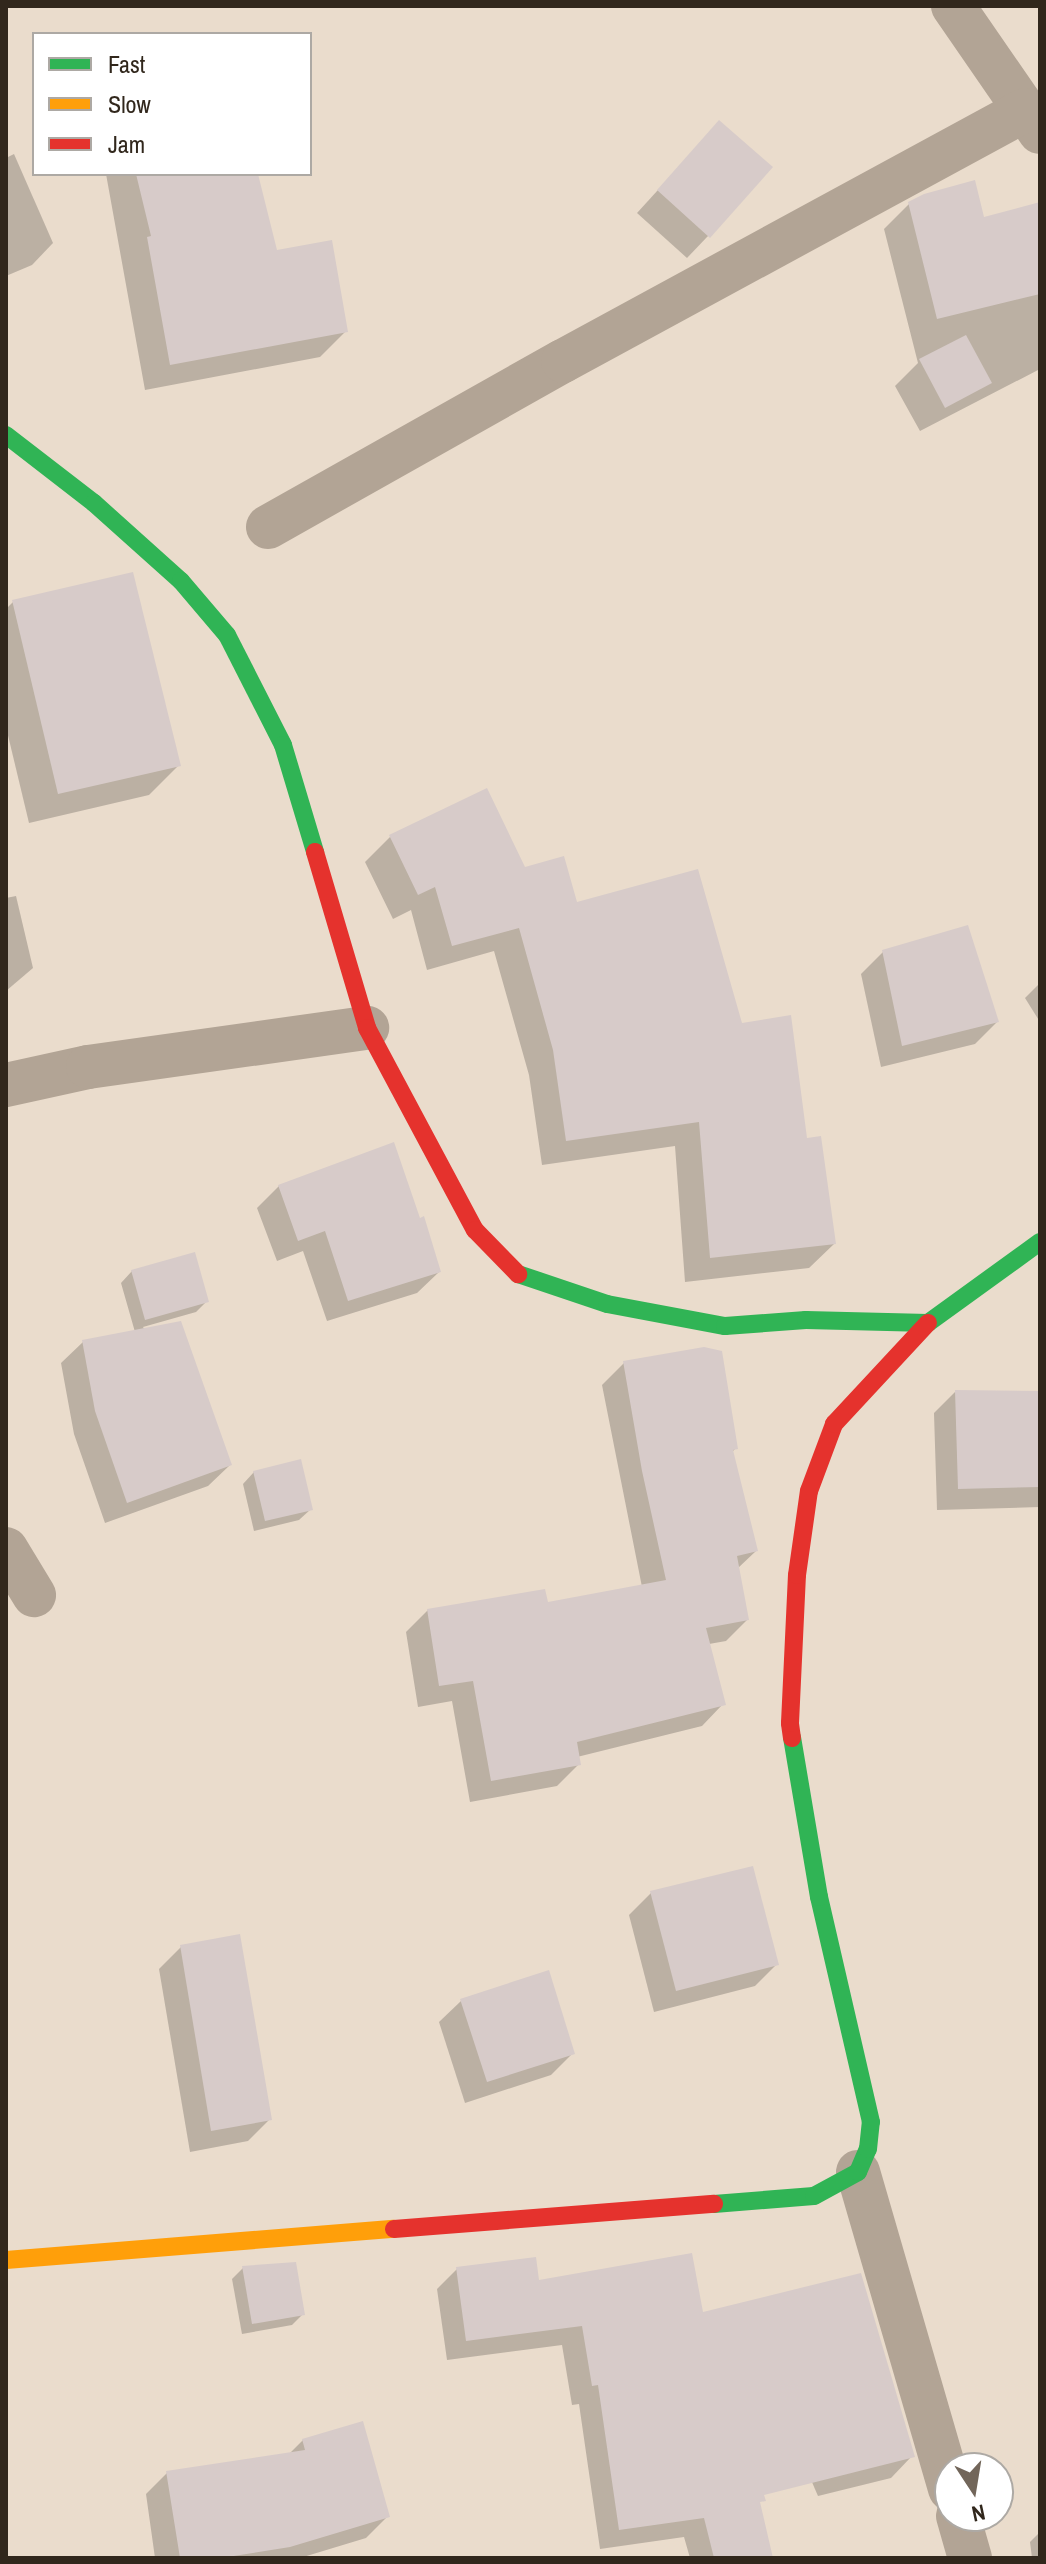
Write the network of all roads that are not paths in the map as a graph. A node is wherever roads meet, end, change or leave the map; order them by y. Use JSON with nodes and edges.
{"nodes":[{"id":1,"x":953,"y":6,"type":"edge"},
{"id":2,"x":1032,"y":121,"type":"edge"},
{"id":3,"x":6,"y":435,"type":"edge"},
{"id":4,"x":268,"y":527,"type":"dead end"},
{"id":5,"x":367,"y":1028,"type":"junction"},
{"id":6,"x":6,"y":1085,"type":"edge"},
{"id":7,"x":1040,"y":1242,"type":"edge"},
{"id":8,"x":928,"y":1323,"type":"junction"},
{"id":9,"x":6,"y":1549,"type":"edge"},
{"id":10,"x":34,"y":1595,"type":"dead end"},
{"id":11,"x":858,"y":2172,"type":"junction"},
{"id":12,"x":6,"y":2260,"type":"edge"},
{"id":13,"x":939,"y":2452,"type":"edge"},
{"id":14,"x":963,"y":2532,"type":"edge"},
{"id":15,"x":970,"y":2558,"type":"edge"}],
"edges":[{"from":1,"to":2,"type":"street"},
{"from":2,"to":4,"type":"street"},
{"from":3,"to":5,"type":"street"},
{"from":5,"to":6,"type":"street"},
{"from":5,"to":8,"type":"street"},
{"from":7,"to":8,"type":"street"},
{"from":8,"to":11,"type":"street"},
{"from":9,"to":10,"type":"street"},
{"from":11,"to":12,"type":"street"},
{"from":11,"to":13,"type":"street"},
{"from":14,"to":15,"type":"street"}]}
